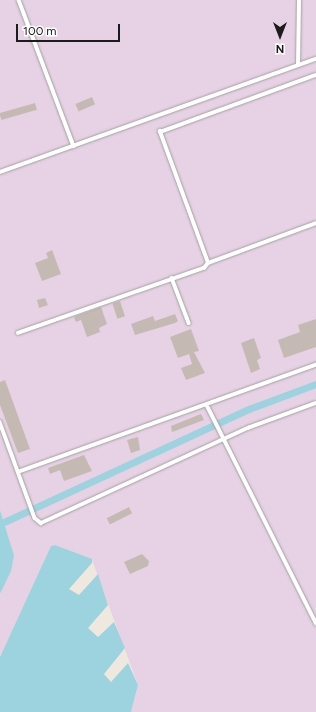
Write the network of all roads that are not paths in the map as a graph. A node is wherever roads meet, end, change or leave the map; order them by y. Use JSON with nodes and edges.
{"nodes":[{"id":1,"x":19,"y":0,"type":"edge"},
{"id":2,"x":299,"y":0,"type":"edge"},
{"id":3,"x":316,"y":59,"type":"edge"},
{"id":4,"x":298,"y":65,"type":"junction"},
{"id":5,"x":316,"y":75,"type":"edge"},
{"id":6,"x":74,"y":146,"type":"junction"},
{"id":7,"x":0,"y":172,"type":"edge"},
{"id":8,"x":316,"y":223,"type":"edge"},
{"id":9,"x":208,"y":263,"type":"junction"},
{"id":10,"x":172,"y":278,"type":"junction"},
{"id":11,"x":189,"y":323,"type":"dead end"},
{"id":12,"x":18,"y":333,"type":"dead end"},
{"id":13,"x":316,"y":365,"type":"edge"},
{"id":14,"x":316,"y":403,"type":"edge"},
{"id":15,"x":207,"y":406,"type":"junction"},
{"id":16,"x":0,"y":422,"type":"edge"},
{"id":17,"x":224,"y":439,"type":"junction"},
{"id":18,"x":18,"y":472,"type":"junction"},
{"id":19,"x":316,"y":623,"type":"edge"}],
"edges":[{"from":1,"to":6,"type":"lane"},
{"from":2,"to":4,"type":"lane"},
{"from":3,"to":4,"type":"lane"},
{"from":4,"to":6,"type":"lane"},
{"from":5,"to":9,"type":"lane"},
{"from":6,"to":7,"type":"lane"},
{"from":8,"to":9,"type":"lane"},
{"from":9,"to":10,"type":"lane"},
{"from":10,"to":11,"type":"lane"},
{"from":10,"to":12,"type":"lane"},
{"from":13,"to":15,"type":"lane"},
{"from":14,"to":17,"type":"lane"},
{"from":15,"to":17,"type":"lane"},
{"from":15,"to":18,"type":"lane"},
{"from":16,"to":18,"type":"lane"},
{"from":17,"to":18,"type":"lane"},
{"from":17,"to":19,"type":"lane"}]}
